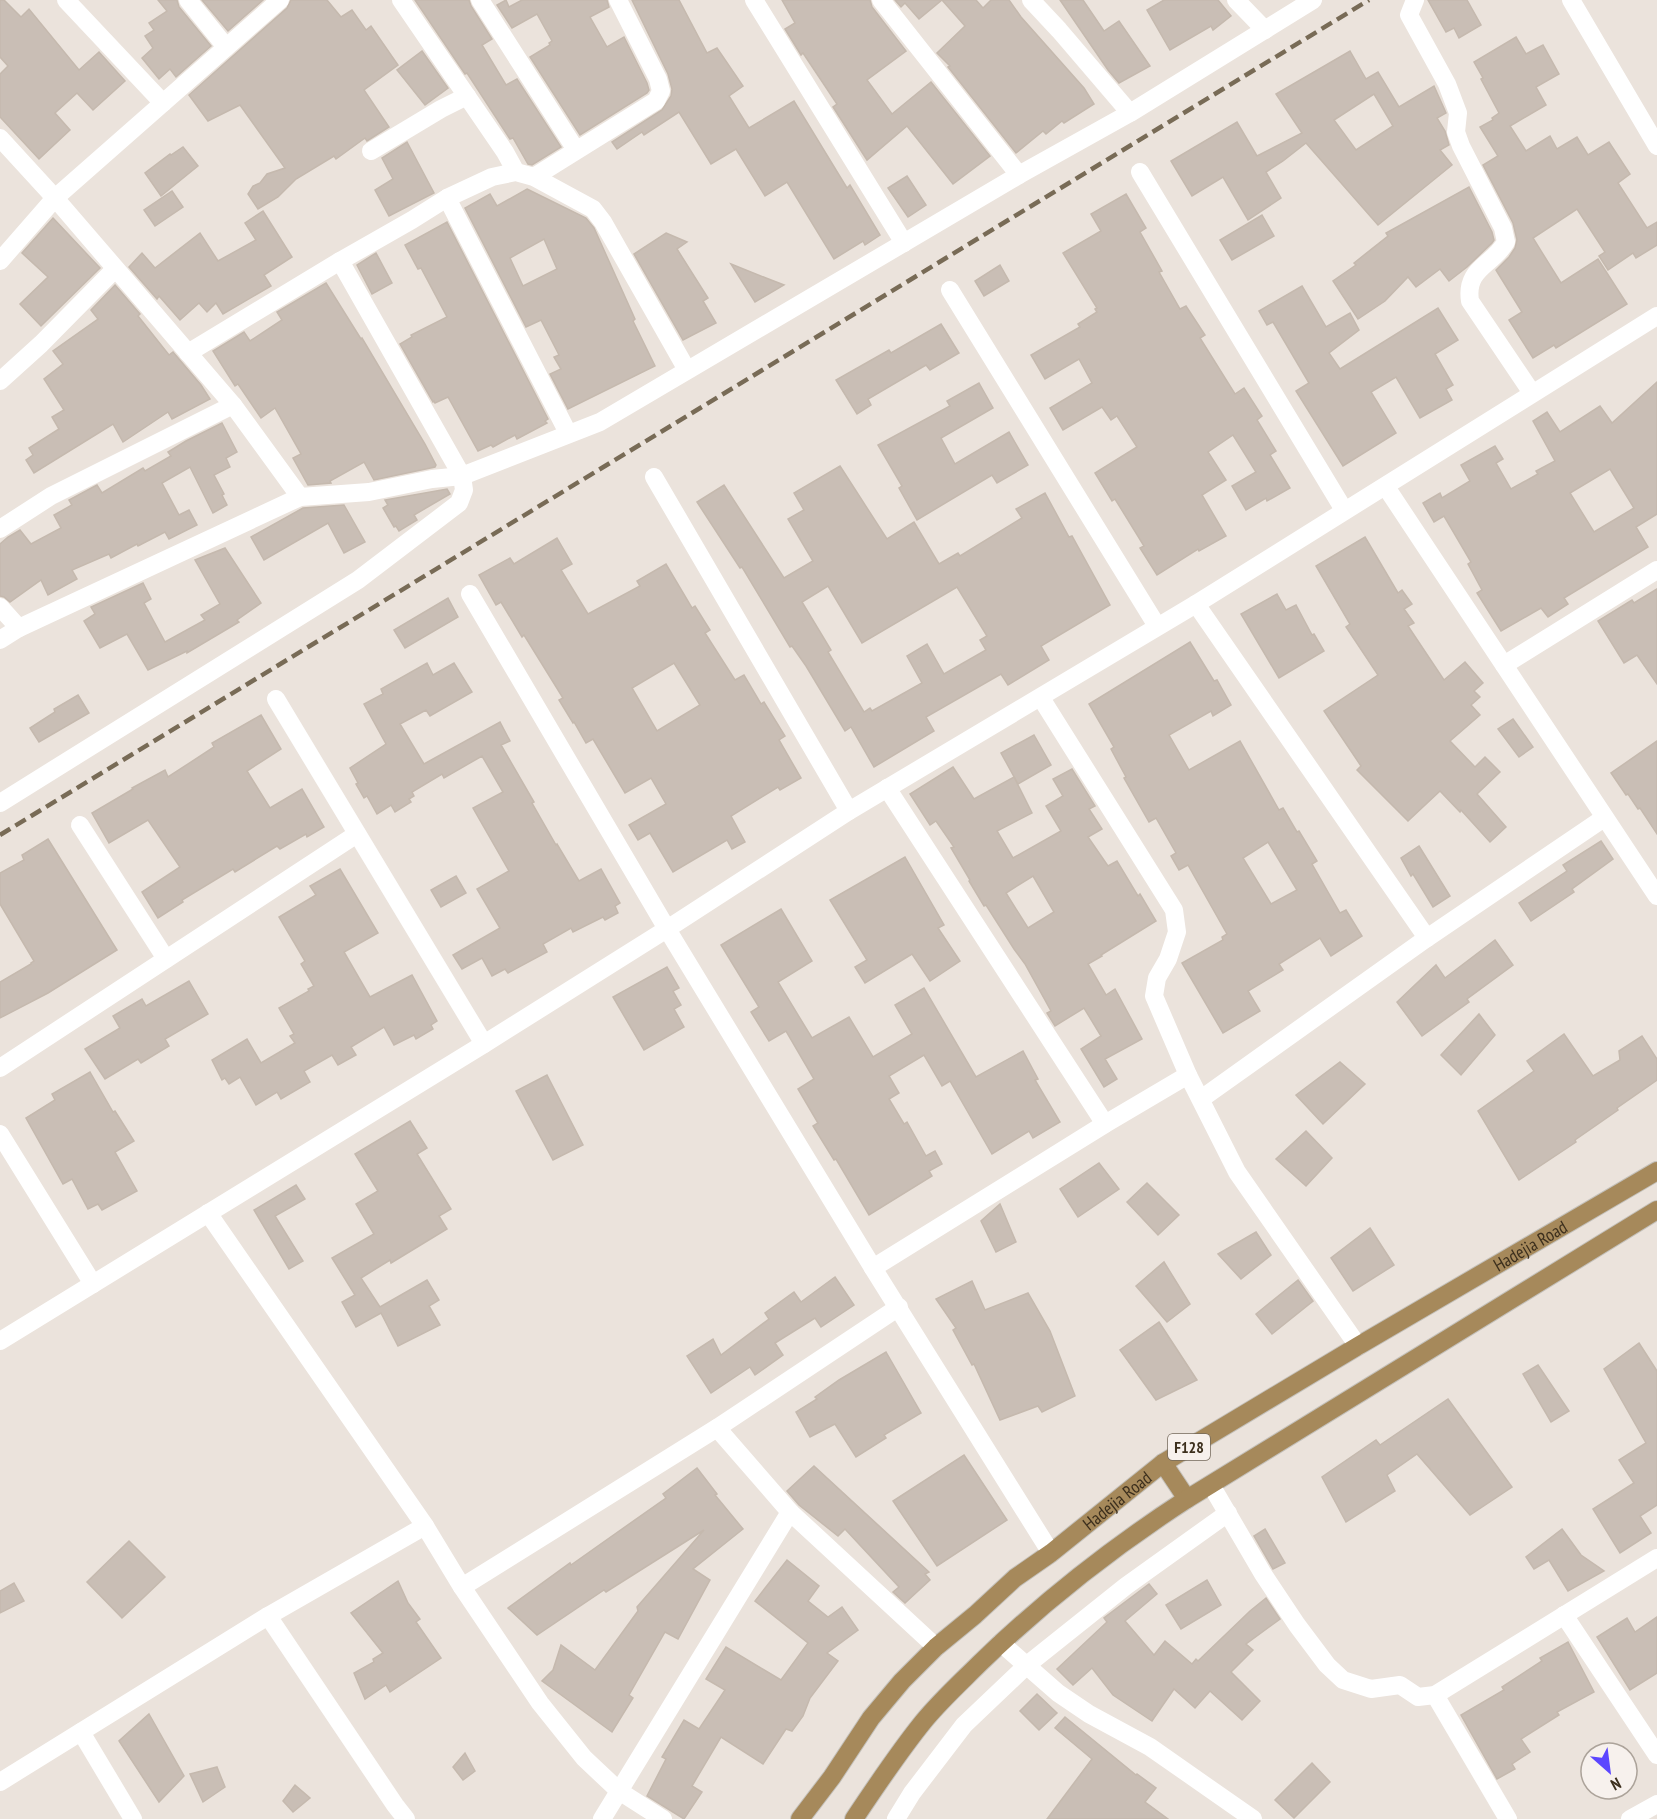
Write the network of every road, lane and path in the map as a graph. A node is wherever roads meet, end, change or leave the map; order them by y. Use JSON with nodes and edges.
{"nodes":[{"id":1,"x":66,"y":0,"type":"edge"},
{"id":2,"x":188,"y":0,"type":"edge"},
{"id":3,"x":280,"y":0,"type":"edge"},
{"id":4,"x":401,"y":0,"type":"edge"},
{"id":5,"x":480,"y":0,"type":"edge"},
{"id":6,"x":618,"y":0,"type":"edge"},
{"id":7,"x":754,"y":0,"type":"edge"},
{"id":8,"x":881,"y":0,"type":"edge"},
{"id":9,"x":1031,"y":0,"type":"edge"},
{"id":10,"x":1236,"y":0,"type":"edge"},
{"id":11,"x":1313,"y":0,"type":"edge"},
{"id":12,"x":1415,"y":0,"type":"edge"},
{"id":13,"x":1571,"y":0,"type":"edge"},
{"id":14,"x":1265,"y":30,"type":"junction"},
{"id":15,"x":226,"y":47,"type":"junction"},
{"id":16,"x":467,"y":96,"type":"junction"},
{"id":17,"x":163,"y":103,"type":"junction"},
{"id":18,"x":1130,"y":113,"type":"junction"},
{"id":19,"x":0,"y":138,"type":"edge"},
{"id":20,"x":1657,"y":146,"type":"edge"},
{"id":21,"x":576,"y":150,"type":"junction"},
{"id":22,"x":371,"y":151,"type":"dead end"},
{"id":23,"x":516,"y":172,"type":"junction"},
{"id":24,"x":1140,"y":172,"type":"dead end"},
{"id":25,"x":1018,"y":176,"type":"junction"},
{"id":26,"x":534,"y":177,"type":"junction"},
{"id":27,"x":55,"y":198,"type":"junction"},
{"id":28,"x":447,"y":198,"type":"junction"},
{"id":29,"x":904,"y":243,"type":"junction"},
{"id":30,"x":0,"y":261,"type":"edge"},
{"id":31,"x":340,"y":261,"type":"junction"},
{"id":32,"x":115,"y":269,"type":"junction"},
{"id":33,"x":950,"y":290,"type":"dead end"},
{"id":34,"x":1657,"y":316,"type":"edge"},
{"id":35,"x":188,"y":353,"type":"junction"},
{"id":36,"x":687,"y":370,"type":"junction"},
{"id":37,"x":0,"y":381,"type":"edge"},
{"id":38,"x":1532,"y":393,"type":"junction"},
{"id":39,"x":233,"y":405,"type":"junction"},
{"id":40,"x":568,"y":433,"type":"junction"},
{"id":41,"x":462,"y":476,"type":"junction"},
{"id":42,"x":654,"y":477,"type":"dead end"},
{"id":43,"x":1386,"y":487,"type":"junction"},
{"id":44,"x":300,"y":497,"type":"junction"},
{"id":45,"x":1344,"y":510,"type":"junction"},
{"id":46,"x":0,"y":529,"type":"edge"},
{"id":47,"x":1657,"y":570,"type":"edge"},
{"id":48,"x":470,"y":594,"type":"dead end"},
{"id":49,"x":1196,"y":604,"type":"junction"},
{"id":50,"x":0,"y":607,"type":"edge"},
{"id":51,"x":1157,"y":626,"type":"junction"},
{"id":52,"x":19,"y":628,"type":"junction"},
{"id":53,"x":0,"y":640,"type":"edge"},
{"id":54,"x":1504,"y":665,"type":"junction"},
{"id":55,"x":1041,"y":698,"type":"junction"},
{"id":56,"x":276,"y":699,"type":"dead end"},
{"id":57,"x":887,"y":788,"type":"junction"},
{"id":58,"x":0,"y":803,"type":"edge"},
{"id":59,"x":849,"y":811,"type":"junction"},
{"id":60,"x":1605,"y":818,"type":"junction"},
{"id":61,"x":80,"y":825,"type":"dead end"},
{"id":62,"x":357,"y":834,"type":"junction"},
{"id":63,"x":1657,"y":896,"type":"edge"},
{"id":64,"x":667,"y":929,"type":"junction"},
{"id":65,"x":1427,"y":938,"type":"junction"},
{"id":66,"x":166,"y":959,"type":"junction"},
{"id":67,"x":484,"y":1044,"type":"junction"},
{"id":68,"x":0,"y":1068,"type":"edge"},
{"id":69,"x":1188,"y":1074,"type":"junction"},
{"id":70,"x":1201,"y":1099,"type":"junction"},
{"id":71,"x":1105,"y":1124,"type":"junction"},
{"id":72,"x":0,"y":1134,"type":"edge"},
{"id":73,"x":1657,"y":1171,"type":"edge"},
{"id":74,"x":1657,"y":1210,"type":"edge"},
{"id":75,"x":208,"y":1214,"type":"junction"},
{"id":76,"x":873,"y":1268,"type":"junction"},
{"id":77,"x":93,"y":1284,"type":"junction"},
{"id":78,"x":899,"y":1307,"type":"junction"},
{"id":79,"x":0,"y":1341,"type":"edge"},
{"id":80,"x":1358,"y":1346,"type":"junction"},
{"id":81,"x":717,"y":1428,"type":"junction"},
{"id":82,"x":1162,"y":1463,"type":"junction"},
{"id":83,"x":1211,"y":1485,"type":"junction"},
{"id":84,"x":1187,"y":1499,"type":"junction"},
{"id":85,"x":790,"y":1512,"type":"junction"},
{"id":86,"x":1228,"y":1513,"type":"junction"},
{"id":87,"x":425,"y":1526,"type":"junction"},
{"id":88,"x":1051,"y":1553,"type":"junction"},
{"id":89,"x":1657,"y":1558,"type":"edge"},
{"id":90,"x":462,"y":1587,"type":"junction"},
{"id":91,"x":1564,"y":1615,"type":"junction"},
{"id":92,"x":268,"y":1616,"type":"junction"},
{"id":93,"x":1001,"y":1643,"type":"junction"},
{"id":94,"x":936,"y":1647,"type":"junction"},
{"id":95,"x":1027,"y":1665,"type":"junction"},
{"id":96,"x":1435,"y":1695,"type":"junction"},
{"id":97,"x":81,"y":1732,"type":"junction"},
{"id":98,"x":1657,"y":1755,"type":"edge"},
{"id":99,"x":0,"y":1782,"type":"edge"},
{"id":100,"x":619,"y":1791,"type":"junction"},
{"id":101,"x":1657,"y":1804,"type":"edge"},
{"id":102,"x":133,"y":1819,"type":"edge"},
{"id":103,"x":406,"y":1819,"type":"edge"},
{"id":104,"x":602,"y":1819,"type":"edge"},
{"id":105,"x":663,"y":1819,"type":"edge"},
{"id":106,"x":800,"y":1819,"type":"edge"},
{"id":107,"x":854,"y":1819,"type":"edge"},
{"id":108,"x":896,"y":1819,"type":"edge"},
{"id":109,"x":1253,"y":1819,"type":"edge"},
{"id":110,"x":1508,"y":1819,"type":"edge"},
{"id":111,"x":1630,"y":1819,"type":"edge"}],
"edges":[{"from":1,"to":17,"type":"street"},
{"from":2,"to":15,"type":"street"},
{"from":3,"to":15,"type":"street"},
{"from":4,"to":16,"type":"street"},
{"from":5,"to":21,"type":"street"},
{"from":6,"to":21,"type":"street"},
{"from":7,"to":29,"type":"street"},
{"from":8,"to":25,"type":"street"},
{"from":9,"to":18,"type":"street"},
{"from":10,"to":14,"type":"street"},
{"from":11,"to":14,"type":"street"},
{"from":12,"to":38,"type":"street"},
{"from":13,"to":20,"type":"street"},
{"from":14,"to":18,"type":"street"},
{"from":15,"to":17,"type":"street"},
{"from":16,"to":22,"type":"street"},
{"from":16,"to":23,"type":"street"},
{"from":17,"to":27,"type":"street"},
{"from":18,"to":25,"type":"street"},
{"from":19,"to":27,"type":"street"},
{"from":21,"to":26,"type":"street"},
{"from":23,"to":26,"type":"street"},
{"from":23,"to":28,"type":"street"},
{"from":24,"to":45,"type":"street"},
{"from":25,"to":29,"type":"street"},
{"from":26,"to":36,"type":"street"},
{"from":27,"to":30,"type":"street"},
{"from":27,"to":32,"type":"street"},
{"from":28,"to":31,"type":"street"},
{"from":28,"to":40,"type":"street"},
{"from":29,"to":36,"type":"street"},
{"from":31,"to":35,"type":"street"},
{"from":31,"to":41,"type":"street"},
{"from":32,"to":35,"type":"street"},
{"from":32,"to":37,"type":"street"},
{"from":33,"to":51,"type":"street"},
{"from":34,"to":38,"type":"street"},
{"from":35,"to":39,"type":"street"},
{"from":36,"to":40,"type":"street"},
{"from":38,"to":43,"type":"street"},
{"from":39,"to":44,"type":"street"},
{"from":39,"to":46,"type":"street"},
{"from":40,"to":41,"type":"street"},
{"from":41,"to":44,"type":"street"},
{"from":41,"to":58,"type":"street"},
{"from":42,"to":59,"type":"street"},
{"from":43,"to":45,"type":"street"},
{"from":43,"to":54,"type":"street"},
{"from":44,"to":52,"type":"street"},
{"from":45,"to":49,"type":"street"},
{"from":47,"to":54,"type":"street"},
{"from":48,"to":64,"type":"street"},
{"from":49,"to":51,"type":"street"},
{"from":49,"to":65,"type":"street"},
{"from":50,"to":52,"type":"street"},
{"from":51,"to":55,"type":"street"},
{"from":52,"to":53,"type":"street"},
{"from":54,"to":60,"type":"street"},
{"from":55,"to":57,"type":"street"},
{"from":55,"to":69,"type":"street"},
{"from":56,"to":62,"type":"street"},
{"from":57,"to":59,"type":"street"},
{"from":57,"to":71,"type":"street"},
{"from":59,"to":64,"type":"street"},
{"from":60,"to":63,"type":"street"},
{"from":60,"to":65,"type":"street"},
{"from":61,"to":66,"type":"street"},
{"from":62,"to":66,"type":"street"},
{"from":62,"to":67,"type":"street"},
{"from":64,"to":67,"type":"street"},
{"from":64,"to":76,"type":"street"},
{"from":65,"to":70,"type":"street"},
{"from":66,"to":68,"type":"street"},
{"from":67,"to":75,"type":"street"},
{"from":69,"to":70,"type":"street"},
{"from":69,"to":71,"type":"street"},
{"from":70,"to":80,"type":"street"},
{"from":71,"to":76,"type":"street"},
{"from":72,"to":77,"type":"street"},
{"from":73,"to":80,"type":"main road","name":"Hadejia Road","number":"F128"},
{"from":74,"to":83,"type":"main road","name":"Hadejia Road","number":"F128"},
{"from":75,"to":77,"type":"street"},
{"from":75,"to":87,"type":"street"},
{"from":76,"to":78,"type":"street"},
{"from":77,"to":79,"type":"street"},
{"from":78,"to":81,"type":"street"},
{"from":78,"to":88,"type":"street"},
{"from":80,"to":82,"type":"main road","name":"Hadejia Road","number":"F128"},
{"from":81,"to":85,"type":"street"},
{"from":81,"to":90,"type":"street"},
{"from":82,"to":84,"type":"main road"},
{"from":82,"to":88,"type":"main road","name":"Hadejia Road","number":"F128"},
{"from":83,"to":84,"type":"main road","name":"Hadejia Road","number":"F128"},
{"from":83,"to":86,"type":"street"},
{"from":84,"to":93,"type":"main road","name":"Hadejia Road","number":"F128"},
{"from":85,"to":94,"type":"street"},
{"from":85,"to":100,"type":"street"},
{"from":86,"to":95,"type":"street"},
{"from":86,"to":96,"type":"street"},
{"from":87,"to":90,"type":"street"},
{"from":87,"to":92,"type":"street"},
{"from":88,"to":94,"type":"main road","name":"Hadejia Road","number":"F128"},
{"from":89,"to":91,"type":"street"},
{"from":90,"to":100,"type":"street"},
{"from":91,"to":96,"type":"street"},
{"from":91,"to":98,"type":"street"},
{"from":92,"to":97,"type":"street"},
{"from":92,"to":103,"type":"street"},
{"from":93,"to":95,"type":"street"},
{"from":93,"to":107,"type":"main road","name":"Hadejia Road","number":"F128"},
{"from":94,"to":106,"type":"main road","name":"Hadejia Road","number":"F128"},
{"from":95,"to":108,"type":"street"},
{"from":95,"to":109,"type":"street"},
{"from":96,"to":110,"type":"street"},
{"from":97,"to":99,"type":"street"},
{"from":97,"to":102,"type":"street"},
{"from":100,"to":104,"type":"street"},
{"from":100,"to":105,"type":"street"},
{"from":101,"to":111,"type":"street"}]}
